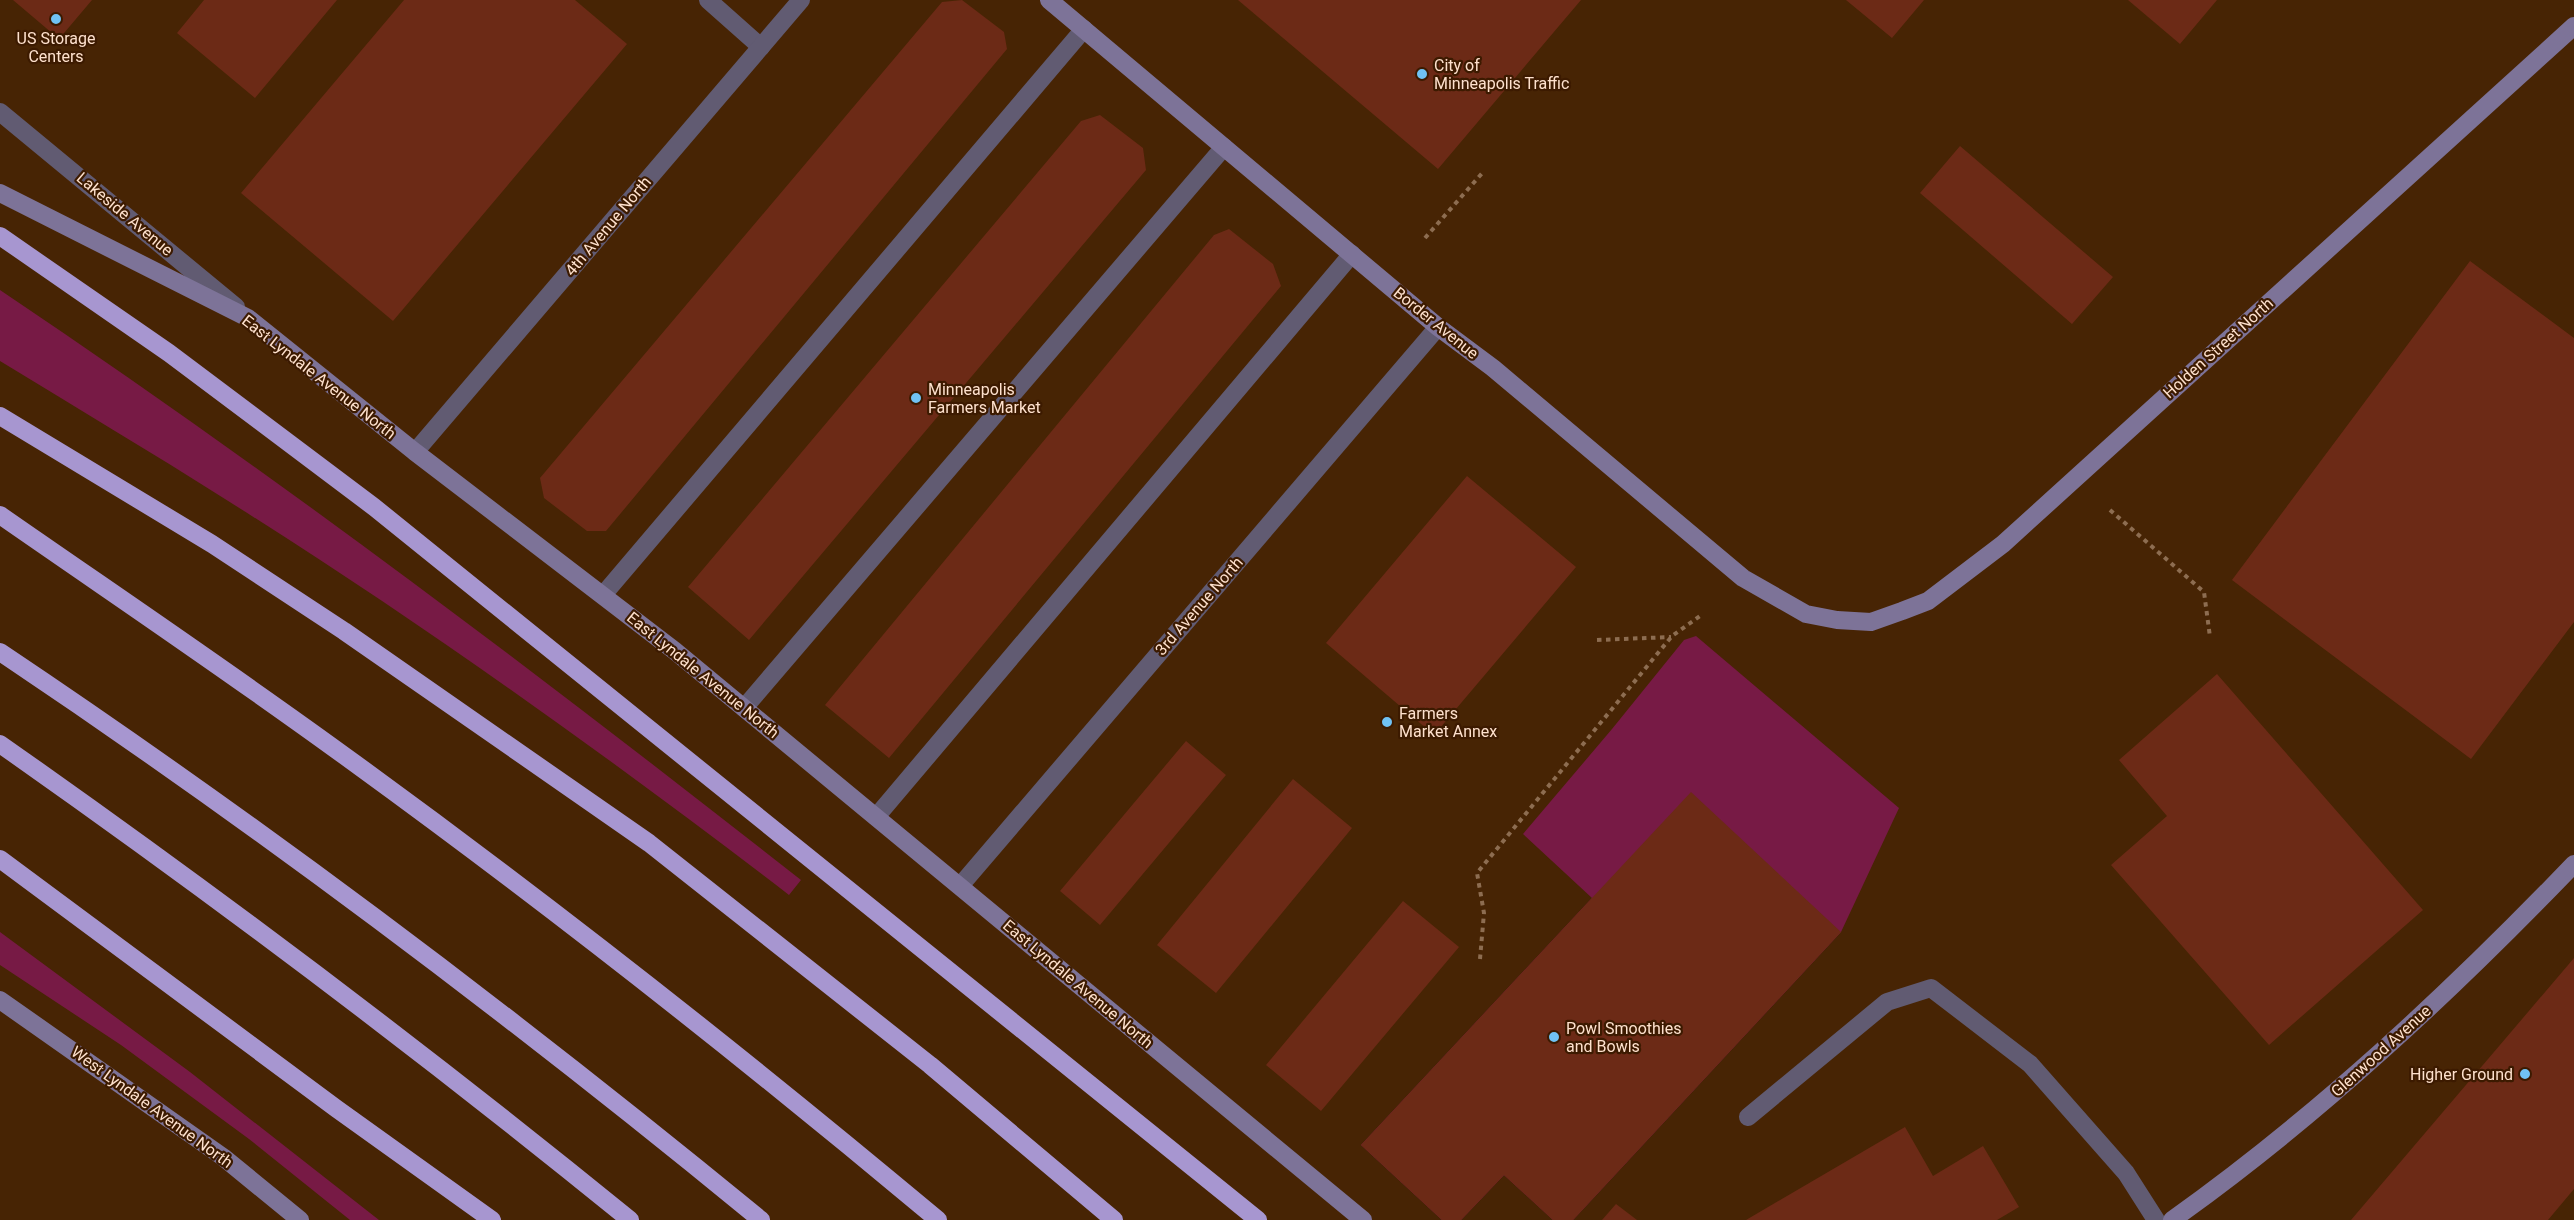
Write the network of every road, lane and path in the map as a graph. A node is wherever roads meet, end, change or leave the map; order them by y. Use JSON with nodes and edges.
{"nodes":[{"id":1,"x":708,"y":0,"type":"edge"},
{"id":2,"x":801,"y":0,"type":"edge"},
{"id":3,"x":1049,"y":0,"type":"edge"},
{"id":4,"x":2574,"y":26,"type":"edge"},
{"id":5,"x":1084,"y":29,"type":"junction"},
{"id":6,"x":761,"y":47,"type":"junction"},
{"id":7,"x":0,"y":112,"type":"edge"},
{"id":8,"x":1224,"y":147,"type":"junction"},
{"id":9,"x":1484,"y":171,"type":"dead end"},
{"id":10,"x":0,"y":193,"type":"edge"},
{"id":11,"x":0,"y":236,"type":"edge"},
{"id":12,"x":1425,"y":238,"type":"dead end"},
{"id":13,"x":1352,"y":254,"type":"junction"},
{"id":14,"x":248,"y":318,"type":"junction"},
{"id":15,"x":1438,"y":327,"type":"junction"},
{"id":16,"x":0,"y":416,"type":"edge"},
{"id":17,"x":415,"y":452,"type":"junction"},
{"id":18,"x":2110,"y":510,"type":"dead end"},
{"id":19,"x":0,"y":515,"type":"edge"},
{"id":20,"x":603,"y":595,"type":"junction"},
{"id":21,"x":1700,"y":616,"type":"dead end"},
{"id":22,"x":1837,"y":620,"type":"joint"},
{"id":23,"x":1672,"y":636,"type":"junction"},
{"id":24,"x":2210,"y":637,"type":"dead end"},
{"id":25,"x":1597,"y":640,"type":"dead end"},
{"id":26,"x":0,"y":652,"type":"edge"},
{"id":27,"x":744,"y":708,"type":"junction"},
{"id":28,"x":0,"y":744,"type":"edge"},
{"id":29,"x":876,"y":817,"type":"junction"},
{"id":30,"x":0,"y":859,"type":"edge"},
{"id":31,"x":2574,"y":864,"type":"edge"},
{"id":32,"x":960,"y":886,"type":"junction"},
{"id":33,"x":1480,"y":960,"type":"dead end"},
{"id":34,"x":0,"y":1000,"type":"edge"},
{"id":35,"x":1748,"y":1117,"type":"dead end"},
{"id":36,"x":300,"y":1220,"type":"edge"},
{"id":37,"x":492,"y":1220,"type":"edge"},
{"id":38,"x":630,"y":1220,"type":"edge"},
{"id":39,"x":761,"y":1220,"type":"edge"},
{"id":40,"x":938,"y":1220,"type":"edge"},
{"id":41,"x":1114,"y":1220,"type":"edge"},
{"id":42,"x":1258,"y":1220,"type":"edge"},
{"id":43,"x":1363,"y":1220,"type":"edge"},
{"id":44,"x":2156,"y":1220,"type":"edge"},
{"id":45,"x":2172,"y":1220,"type":"edge"}],
"edges":[{"from":1,"to":6,"type":"street"},
{"from":2,"to":6,"type":"street","name":"4th Avenue North"},
{"from":3,"to":5,"type":"street","name":"Border Avenue"},
{"from":4,"to":22,"type":"street","name":"Holden Street North"},
{"from":5,"to":8,"type":"street","name":"Border Avenue"},
{"from":5,"to":20,"type":"street"},
{"from":6,"to":17,"type":"street","name":"4th Avenue North"},
{"from":7,"to":14,"type":"street","name":"Lakeside Avenue"},
{"from":8,"to":13,"type":"street","name":"Border Avenue"},
{"from":8,"to":27,"type":"street"},
{"from":9,"to":12,"type":"path"},
{"from":10,"to":14,"type":"street","name":"East Lyndale Avenue North"},
{"from":11,"to":42,"type":"highway"},
{"from":13,"to":15,"type":"street","name":"Border Avenue"},
{"from":13,"to":29,"type":"street"},
{"from":14,"to":17,"type":"street","name":"East Lyndale Avenue North"},
{"from":15,"to":22,"type":"street","name":"Border Avenue"},
{"from":15,"to":32,"type":"street","name":"3rd Avenue North"},
{"from":16,"to":41,"type":"highway"},
{"from":17,"to":20,"type":"street","name":"East Lyndale Avenue North"},
{"from":18,"to":24,"type":"path"},
{"from":19,"to":40,"type":"highway"},
{"from":20,"to":27,"type":"street","name":"East Lyndale Avenue North"},
{"from":21,"to":23,"type":"path"},
{"from":23,"to":25,"type":"path"},
{"from":23,"to":33,"type":"path"},
{"from":26,"to":39,"type":"highway"},
{"from":27,"to":29,"type":"street","name":"East Lyndale Avenue North"},
{"from":28,"to":38,"type":"highway"},
{"from":29,"to":32,"type":"street","name":"East Lyndale Avenue North"},
{"from":30,"to":37,"type":"highway"},
{"from":31,"to":45,"type":"street","name":"Glenwood Avenue"},
{"from":32,"to":43,"type":"street","name":"East Lyndale Avenue North"},
{"from":34,"to":36,"type":"street","name":"West Lyndale Avenue North"},
{"from":35,"to":44,"type":"street"}]}
